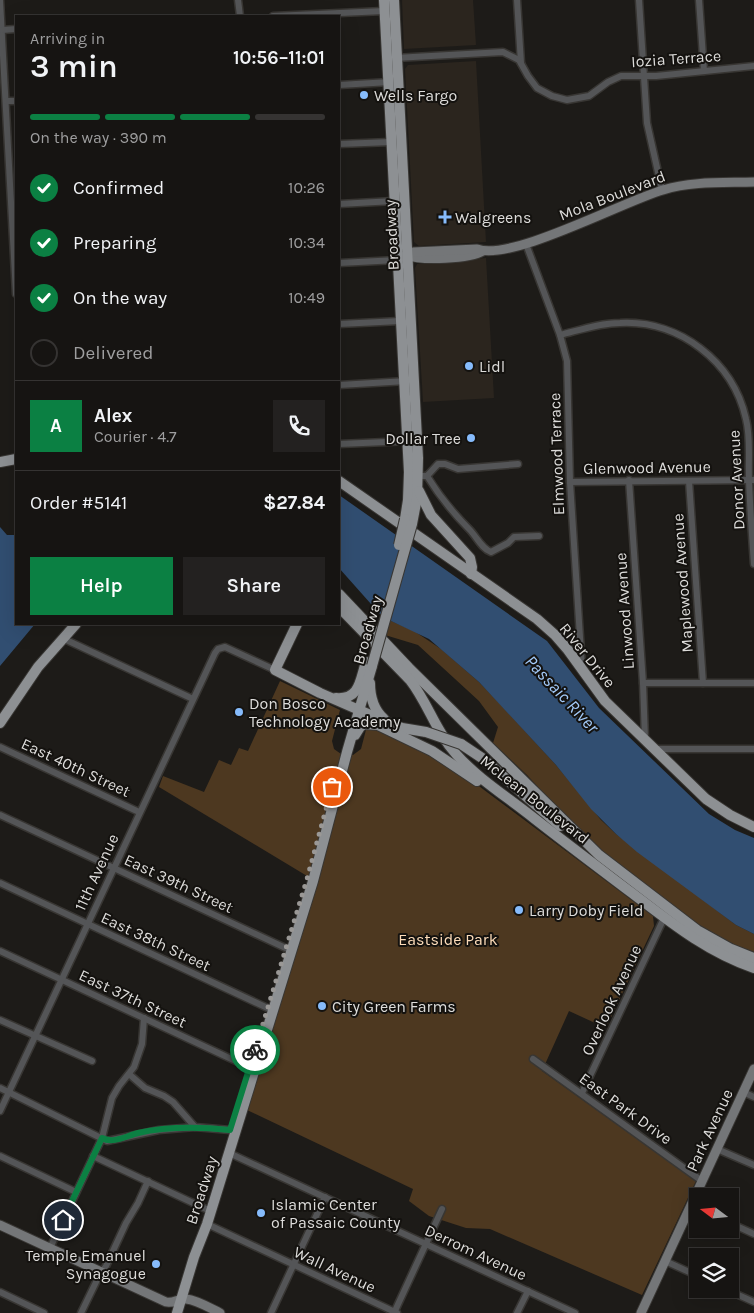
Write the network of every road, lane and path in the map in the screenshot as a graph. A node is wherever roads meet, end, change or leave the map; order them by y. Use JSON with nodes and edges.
{"nodes":[{"id":1,"x":0,"y":0,"type":"edge"},
{"id":2,"x":238,"y":0,"type":"edge"},
{"id":3,"x":394,"y":0,"type":"edge"},
{"id":4,"x":517,"y":0,"type":"edge"},
{"id":5,"x":640,"y":0,"type":"edge"},
{"id":6,"x":699,"y":0,"type":"edge"},
{"id":7,"x":384,"y":5,"type":"edge"},
{"id":8,"x":240,"y":15,"type":"edge"},
{"id":9,"x":283,"y":15,"type":"edge"},
{"id":10,"x":15,"y":29,"type":"edge"},
{"id":11,"x":2,"y":30,"type":"junction"},
{"id":12,"x":392,"y":58,"type":"junction"},
{"id":13,"x":521,"y":63,"type":"junction"},
{"id":14,"x":754,"y":66,"type":"edge"},
{"id":15,"x":704,"y":71,"type":"junction"},
{"id":16,"x":645,"y":76,"type":"junction"},
{"id":17,"x":393,"y":82,"type":"junction"},
{"id":18,"x":340,"y":85,"type":"edge"},
{"id":19,"x":6,"y":101,"type":"junction"},
{"id":20,"x":15,"y":101,"type":"edge"},
{"id":21,"x":391,"y":142,"type":"junction"},
{"id":22,"x":340,"y":144,"type":"edge"},
{"id":23,"x":13,"y":160,"type":"edge"},
{"id":24,"x":754,"y":182,"type":"edge"},
{"id":25,"x":662,"y":190,"type":"junction"},
{"id":26,"x":394,"y":201,"type":"junction"},
{"id":27,"x":340,"y":204,"type":"edge"},
{"id":28,"x":14,"y":220,"type":"edge"},
{"id":29,"x":526,"y":244,"type":"junction"},
{"id":30,"x":15,"y":250,"type":"edge"},
{"id":31,"x":406,"y":255,"type":"junction"},
{"id":32,"x":397,"y":260,"type":"junction"},
{"id":33,"x":340,"y":263,"type":"edge"},
{"id":34,"x":400,"y":321,"type":"junction"},
{"id":35,"x":340,"y":324,"type":"edge"},
{"id":36,"x":560,"y":335,"type":"junction"},
{"id":37,"x":408,"y":381,"type":"junction"},
{"id":38,"x":340,"y":385,"type":"edge"},
{"id":39,"x":412,"y":440,"type":"junction"},
{"id":40,"x":340,"y":444,"type":"edge"},
{"id":41,"x":15,"y":459,"type":"edge"},
{"id":42,"x":0,"y":462,"type":"edge"},
{"id":43,"x":518,"y":464,"type":"dead end"},
{"id":44,"x":421,"y":479,"type":"junction"},
{"id":45,"x":629,"y":480,"type":"junction"},
{"id":46,"x":751,"y":480,"type":"edge"},
{"id":47,"x":689,"y":481,"type":"junction"},
{"id":48,"x":340,"y":482,"type":"edge"},
{"id":49,"x":570,"y":482,"type":"junction"},
{"id":50,"x":431,"y":515,"type":"junction"},
{"id":51,"x":409,"y":522,"type":"junction"},
{"id":52,"x":539,"y":536,"type":"dead end"},
{"id":53,"x":754,"y":564,"type":"edge"},
{"id":54,"x":471,"y":574,"type":"junction"},
{"id":55,"x":340,"y":595,"type":"edge"},
{"id":56,"x":340,"y":609,"type":"edge"},
{"id":57,"x":65,"y":625,"type":"edge"},
{"id":58,"x":75,"y":625,"type":"edge"},
{"id":59,"x":296,"y":625,"type":"edge"},
{"id":60,"x":62,"y":638,"type":"junction"},
{"id":61,"x":369,"y":664,"type":"junction"},
{"id":62,"x":582,"y":669,"type":"junction"},
{"id":63,"x":275,"y":670,"type":"junction"},
{"id":64,"x":703,"y":682,"type":"junction"},
{"id":65,"x":643,"y":683,"type":"junction"},
{"id":66,"x":754,"y":683,"type":"edge"},
{"id":67,"x":329,"y":697,"type":"junction"},
{"id":68,"x":193,"y":699,"type":"junction"},
{"id":69,"x":0,"y":710,"type":"edge"},
{"id":70,"x":357,"y":710,"type":"junction"},
{"id":71,"x":0,"y":723,"type":"edge"},
{"id":72,"x":389,"y":723,"type":"junction"},
{"id":73,"x":645,"y":739,"type":"junction"},
{"id":74,"x":0,"y":747,"type":"edge"},
{"id":75,"x":656,"y":749,"type":"junction"},
{"id":76,"x":754,"y":749,"type":"edge"},
{"id":77,"x":344,"y":751,"type":"junction"},
{"id":78,"x":140,"y":812,"type":"junction"},
{"id":79,"x":0,"y":815,"type":"edge"},
{"id":80,"x":535,"y":819,"type":"junction"},
{"id":81,"x":754,"y":827,"type":"edge"},
{"id":82,"x":599,"y":855,"type":"junction"},
{"id":83,"x":113,"y":868,"type":"junction"},
{"id":84,"x":0,"y":883,"type":"edge"},
{"id":85,"x":664,"y":918,"type":"junction"},
{"id":86,"x":87,"y":924,"type":"junction"},
{"id":87,"x":289,"y":950,"type":"junction"},
{"id":88,"x":0,"y":951,"type":"edge"},
{"id":89,"x":754,"y":958,"type":"edge"},
{"id":90,"x":754,"y":968,"type":"edge"},
{"id":91,"x":61,"y":980,"type":"junction"},
{"id":92,"x":271,"y":1009,"type":"junction"},
{"id":93,"x":144,"y":1018,"type":"junction"},
{"id":94,"x":0,"y":1020,"type":"edge"},
{"id":95,"x":35,"y":1036,"type":"junction"},
{"id":96,"x":533,"y":1058,"type":"dead end"},
{"id":97,"x":92,"y":1061,"type":"dead end"},
{"id":98,"x":252,"y":1069,"type":"junction"},
{"id":99,"x":754,"y":1069,"type":"edge"},
{"id":100,"x":129,"y":1074,"type":"junction"},
{"id":101,"x":0,"y":1088,"type":"edge"},
{"id":102,"x":9,"y":1092,"type":"junction"},
{"id":103,"x":743,"y":1092,"type":"junction"},
{"id":104,"x":582,"y":1093,"type":"junction"},
{"id":105,"x":754,"y":1097,"type":"edge"},
{"id":106,"x":0,"y":1111,"type":"edge"},
{"id":107,"x":195,"y":1127,"type":"junction"},
{"id":108,"x":230,"y":1130,"type":"junction"},
{"id":109,"x":102,"y":1138,"type":"junction"},
{"id":110,"x":717,"y":1149,"type":"junction"},
{"id":111,"x":229,"y":1153,"type":"junction"},
{"id":112,"x":0,"y":1156,"type":"edge"},
{"id":113,"x":93,"y":1156,"type":"junction"},
{"id":114,"x":754,"y":1165,"type":"edge"},
{"id":115,"x":148,"y":1181,"type":"junction"},
{"id":116,"x":702,"y":1181,"type":"junction"},
{"id":117,"x":700,"y":1188,"type":"edge"},
{"id":118,"x":76,"y":1192,"type":"junction"},
{"id":119,"x":325,"y":1197,"type":"junction"},
{"id":120,"x":206,"y":1209,"type":"junction"},
{"id":121,"x":442,"y":1209,"type":"dead end"},
{"id":122,"x":689,"y":1215,"type":"edge"},
{"id":123,"x":207,"y":1224,"type":"junction"},
{"id":124,"x":0,"y":1225,"type":"edge"},
{"id":125,"x":739,"y":1227,"type":"edge"},
{"id":126,"x":754,"y":1234,"type":"edge"},
{"id":127,"x":426,"y":1244,"type":"junction"},
{"id":128,"x":197,"y":1246,"type":"junction"},
{"id":129,"x":50,"y":1248,"type":"junction"},
{"id":130,"x":665,"y":1260,"type":"junction"},
{"id":131,"x":293,"y":1265,"type":"junction"},
{"id":132,"x":102,"y":1272,"type":"junction"},
{"id":133,"x":689,"y":1272,"type":"edge"},
{"id":134,"x":528,"y":1291,"type":"junction"},
{"id":135,"x":0,"y":1292,"type":"edge"},
{"id":136,"x":739,"y":1295,"type":"edge"},
{"id":137,"x":181,"y":1299,"type":"junction"},
{"id":138,"x":754,"y":1302,"type":"edge"},
{"id":139,"x":44,"y":1313,"type":"edge"},
{"id":140,"x":81,"y":1313,"type":"edge"},
{"id":141,"x":177,"y":1313,"type":"edge"},
{"id":142,"x":220,"y":1313,"type":"edge"},
{"id":143,"x":271,"y":1313,"type":"edge"},
{"id":144,"x":395,"y":1313,"type":"edge"},
{"id":145,"x":517,"y":1313,"type":"edge"},
{"id":146,"x":575,"y":1313,"type":"edge"},
{"id":147,"x":640,"y":1313,"type":"edge"}],
"edges":[{"from":1,"to":11,"type":"street"},
{"from":2,"to":8,"type":"street"},
{"from":3,"to":12,"type":"main road","name":"Broadway"},
{"from":4,"to":13,"type":"street"},
{"from":5,"to":16,"type":"street"},
{"from":6,"to":15,"type":"street"},
{"from":7,"to":9,"type":"street"},
{"from":7,"to":12,"type":"main road","name":"Broadway"},
{"from":10,"to":11,"type":"street"},
{"from":11,"to":19,"type":"street"},
{"from":12,"to":13,"type":"street"},
{"from":12,"to":17,"type":"main road","name":"Broadway"},
{"from":13,"to":16,"type":"street","name":"Iozia Terrace"},
{"from":14,"to":15,"type":"street","name":"Iozia Terrace"},
{"from":15,"to":16,"type":"street","name":"Iozia Terrace"},
{"from":16,"to":25,"type":"street"},
{"from":17,"to":18,"type":"street"},
{"from":17,"to":21,"type":"main road","name":"Broadway"},
{"from":17,"to":31,"type":"main road","name":"Broadway"},
{"from":19,"to":20,"type":"street"},
{"from":19,"to":23,"type":"street"},
{"from":21,"to":22,"type":"street"},
{"from":21,"to":26,"type":"main road","name":"Broadway"},
{"from":23,"to":28,"type":"street"},
{"from":24,"to":25,"type":"street","name":"Mola Boulevard"},
{"from":25,"to":29,"type":"street","name":"Mola Boulevard"},
{"from":26,"to":27,"type":"street"},
{"from":26,"to":32,"type":"main road","name":"Broadway"},
{"from":28,"to":30,"type":"street"},
{"from":29,"to":31,"type":"street","name":"Mola Boulevard"},
{"from":29,"to":36,"type":"street","name":"Elmwood Terrace"},
{"from":31,"to":32,"type":"street"},
{"from":31,"to":37,"type":"main road","name":"Broadway"},
{"from":32,"to":33,"type":"street"},
{"from":32,"to":34,"type":"main road","name":"Broadway"},
{"from":34,"to":35,"type":"street"},
{"from":34,"to":37,"type":"main road","name":"Broadway"},
{"from":36,"to":46,"type":"street","name":"Donor Avenue"},
{"from":36,"to":49,"type":"street","name":"Elmwood Terrace"},
{"from":37,"to":38,"type":"street"},
{"from":37,"to":39,"type":"main road","name":"Broadway"},
{"from":39,"to":40,"type":"street"},
{"from":39,"to":44,"type":"main road","name":"Broadway"},
{"from":39,"to":51,"type":"main road","name":"Broadway"},
{"from":41,"to":42,"type":"main road"},
{"from":43,"to":44,"type":"street"},
{"from":44,"to":50,"type":"main road"},
{"from":44,"to":51,"type":"main road","name":"Broadway"},
{"from":44,"to":52,"type":"street"},
{"from":45,"to":47,"type":"street","name":"Glenwood Avenue"},
{"from":45,"to":49,"type":"street","name":"Glenwood Avenue"},
{"from":45,"to":65,"type":"street","name":"Linwood Avenue"},
{"from":46,"to":47,"type":"street","name":"Glenwood Avenue"},
{"from":46,"to":53,"type":"street","name":"Donor Avenue"},
{"from":47,"to":64,"type":"street","name":"Maplewood Avenue"},
{"from":48,"to":54,"type":"main road","name":"River Drive"},
{"from":49,"to":62,"type":"street","name":"Elmwood Terrace"},
{"from":50,"to":51,"type":"main road"},
{"from":50,"to":54,"type":"main road"},
{"from":51,"to":61,"type":"main road","name":"Broadway","bridge":true},
{"from":54,"to":62,"type":"main road","name":"River Drive"},
{"from":55,"to":82,"type":"main road","name":"McLean Boulevard"},
{"from":56,"to":80,"type":"main road","name":"McLean Boulevard"},
{"from":57,"to":69,"type":"main road"},
{"from":58,"to":60,"type":"main road"},
{"from":59,"to":63,"type":"main road"},
{"from":60,"to":68,"type":"street"},
{"from":60,"to":71,"type":"main road"},
{"from":61,"to":67,"type":"main road"},
{"from":61,"to":70,"type":"main road","name":"Broadway"},
{"from":61,"to":72,"type":"main road"},
{"from":62,"to":73,"type":"main road","name":"River Drive"},
{"from":63,"to":67,"type":"main road"},
{"from":63,"to":68,"type":"street","name":"11th Avenue"},
{"from":64,"to":65,"type":"street"},
{"from":64,"to":66,"type":"street"},
{"from":65,"to":73,"type":"street","name":"Linwood Avenue"},
{"from":67,"to":70,"type":"main road"},
{"from":68,"to":78,"type":"street","name":"11th Avenue"},
{"from":70,"to":72,"type":"main road"},
{"from":70,"to":77,"type":"main road","name":"Broadway"},
{"from":72,"to":82,"type":"main road","bridge":true},
{"from":73,"to":75,"type":"main road","name":"River Drive"},
{"from":74,"to":78,"type":"street","name":"East 40th Street"},
{"from":75,"to":76,"type":"street"},
{"from":75,"to":81,"type":"main road","name":"River Drive"},
{"from":77,"to":80,"type":"main road"},
{"from":77,"to":87,"type":"main road","name":"Broadway"},
{"from":78,"to":83,"type":"street","name":"11th Avenue"},
{"from":79,"to":83,"type":"street","name":"East 39th Street"},
{"from":80,"to":85,"type":"main road","name":"McLean Boulevard"},
{"from":82,"to":89,"type":"main road","name":"McLean Boulevard"},
{"from":83,"to":86,"type":"street","name":"11th Avenue"},
{"from":83,"to":87,"type":"street","name":"East 39th Street"},
{"from":84,"to":86,"type":"street","name":"East 38th Street"},
{"from":85,"to":90,"type":"main road","name":"McLean Boulevard"},
{"from":85,"to":104,"type":"street","name":"Overlook Avenue"},
{"from":86,"to":91,"type":"street","name":"11th Avenue"},
{"from":86,"to":92,"type":"street","name":"East 38th Street"},
{"from":87,"to":92,"type":"main road","name":"Broadway"},
{"from":88,"to":91,"type":"street","name":"East 37th Street"},
{"from":91,"to":93,"type":"street","name":"East 37th Street"},
{"from":91,"to":95,"type":"street","name":"11th Avenue"},
{"from":92,"to":98,"type":"main road","name":"Broadway"},
{"from":93,"to":98,"type":"street","name":"East 37th Street"},
{"from":93,"to":100,"type":"street"},
{"from":94,"to":95,"type":"street"},
{"from":95,"to":97,"type":"street"},
{"from":95,"to":102,"type":"street","name":"11th Avenue"},
{"from":96,"to":104,"type":"street","name":"East Park Drive"},
{"from":98,"to":108,"type":"main road","name":"Broadway"},
{"from":98,"to":111,"type":"main road","name":"Broadway"},
{"from":99,"to":103,"type":"street","name":"Park Avenue"},
{"from":100,"to":107,"type":"street"},
{"from":100,"to":109,"type":"street"},
{"from":101,"to":102,"type":"street"},
{"from":102,"to":106,"type":"street","name":"11th Avenue"},
{"from":102,"to":109,"type":"street"},
{"from":103,"to":105,"type":"street"},
{"from":103,"to":110,"type":"street","name":"Park Avenue"},
{"from":104,"to":116,"type":"street","name":"East Park Drive"},
{"from":107,"to":108,"type":"street"},
{"from":107,"to":109,"type":"street"},
{"from":108,"to":120,"type":"main road","name":"Broadway"},
{"from":109,"to":113,"type":"street"},
{"from":110,"to":114,"type":"street"},
{"from":110,"to":116,"type":"street","name":"Park Avenue"},
{"from":111,"to":119,"type":"street","name":"Derrom Avenue"},
{"from":111,"to":123,"type":"main road","name":"Broadway"},
{"from":112,"to":118,"type":"street"},
{"from":113,"to":115,"type":"street"},
{"from":113,"to":118,"type":"street"},
{"from":115,"to":120,"type":"street"},
{"from":115,"to":132,"type":"street"},
{"from":116,"to":117,"type":"street","name":"Park Avenue"},
{"from":118,"to":129,"type":"street"},
{"from":119,"to":127,"type":"street","name":"Derrom Avenue"},
{"from":119,"to":131,"type":"street"},
{"from":120,"to":128,"type":"main road","name":"Broadway"},
{"from":121,"to":127,"type":"street"},
{"from":122,"to":130,"type":"street","name":"Park Avenue"},
{"from":123,"to":128,"type":"main road","name":"Broadway"},
{"from":123,"to":131,"type":"street","name":"Wall Avenue"},
{"from":124,"to":129,"type":"street"},
{"from":125,"to":126,"type":"street"},
{"from":127,"to":134,"type":"street","name":"Derrom Avenue"},
{"from":127,"to":144,"type":"street"},
{"from":128,"to":137,"type":"main road","name":"Broadway"},
{"from":129,"to":132,"type":"street"},
{"from":130,"to":133,"type":"street"},
{"from":130,"to":147,"type":"street","name":"Park Avenue"},
{"from":131,"to":143,"type":"street"},
{"from":131,"to":144,"type":"street","name":"Wall Avenue"},
{"from":132,"to":137,"type":"street"},
{"from":132,"to":140,"type":"street"},
{"from":134,"to":145,"type":"street"},
{"from":134,"to":146,"type":"street","name":"Derrom Avenue"},
{"from":135,"to":139,"type":"street"},
{"from":136,"to":138,"type":"street"},
{"from":137,"to":141,"type":"main road","name":"Broadway"},
{"from":137,"to":142,"type":"street"}]}
